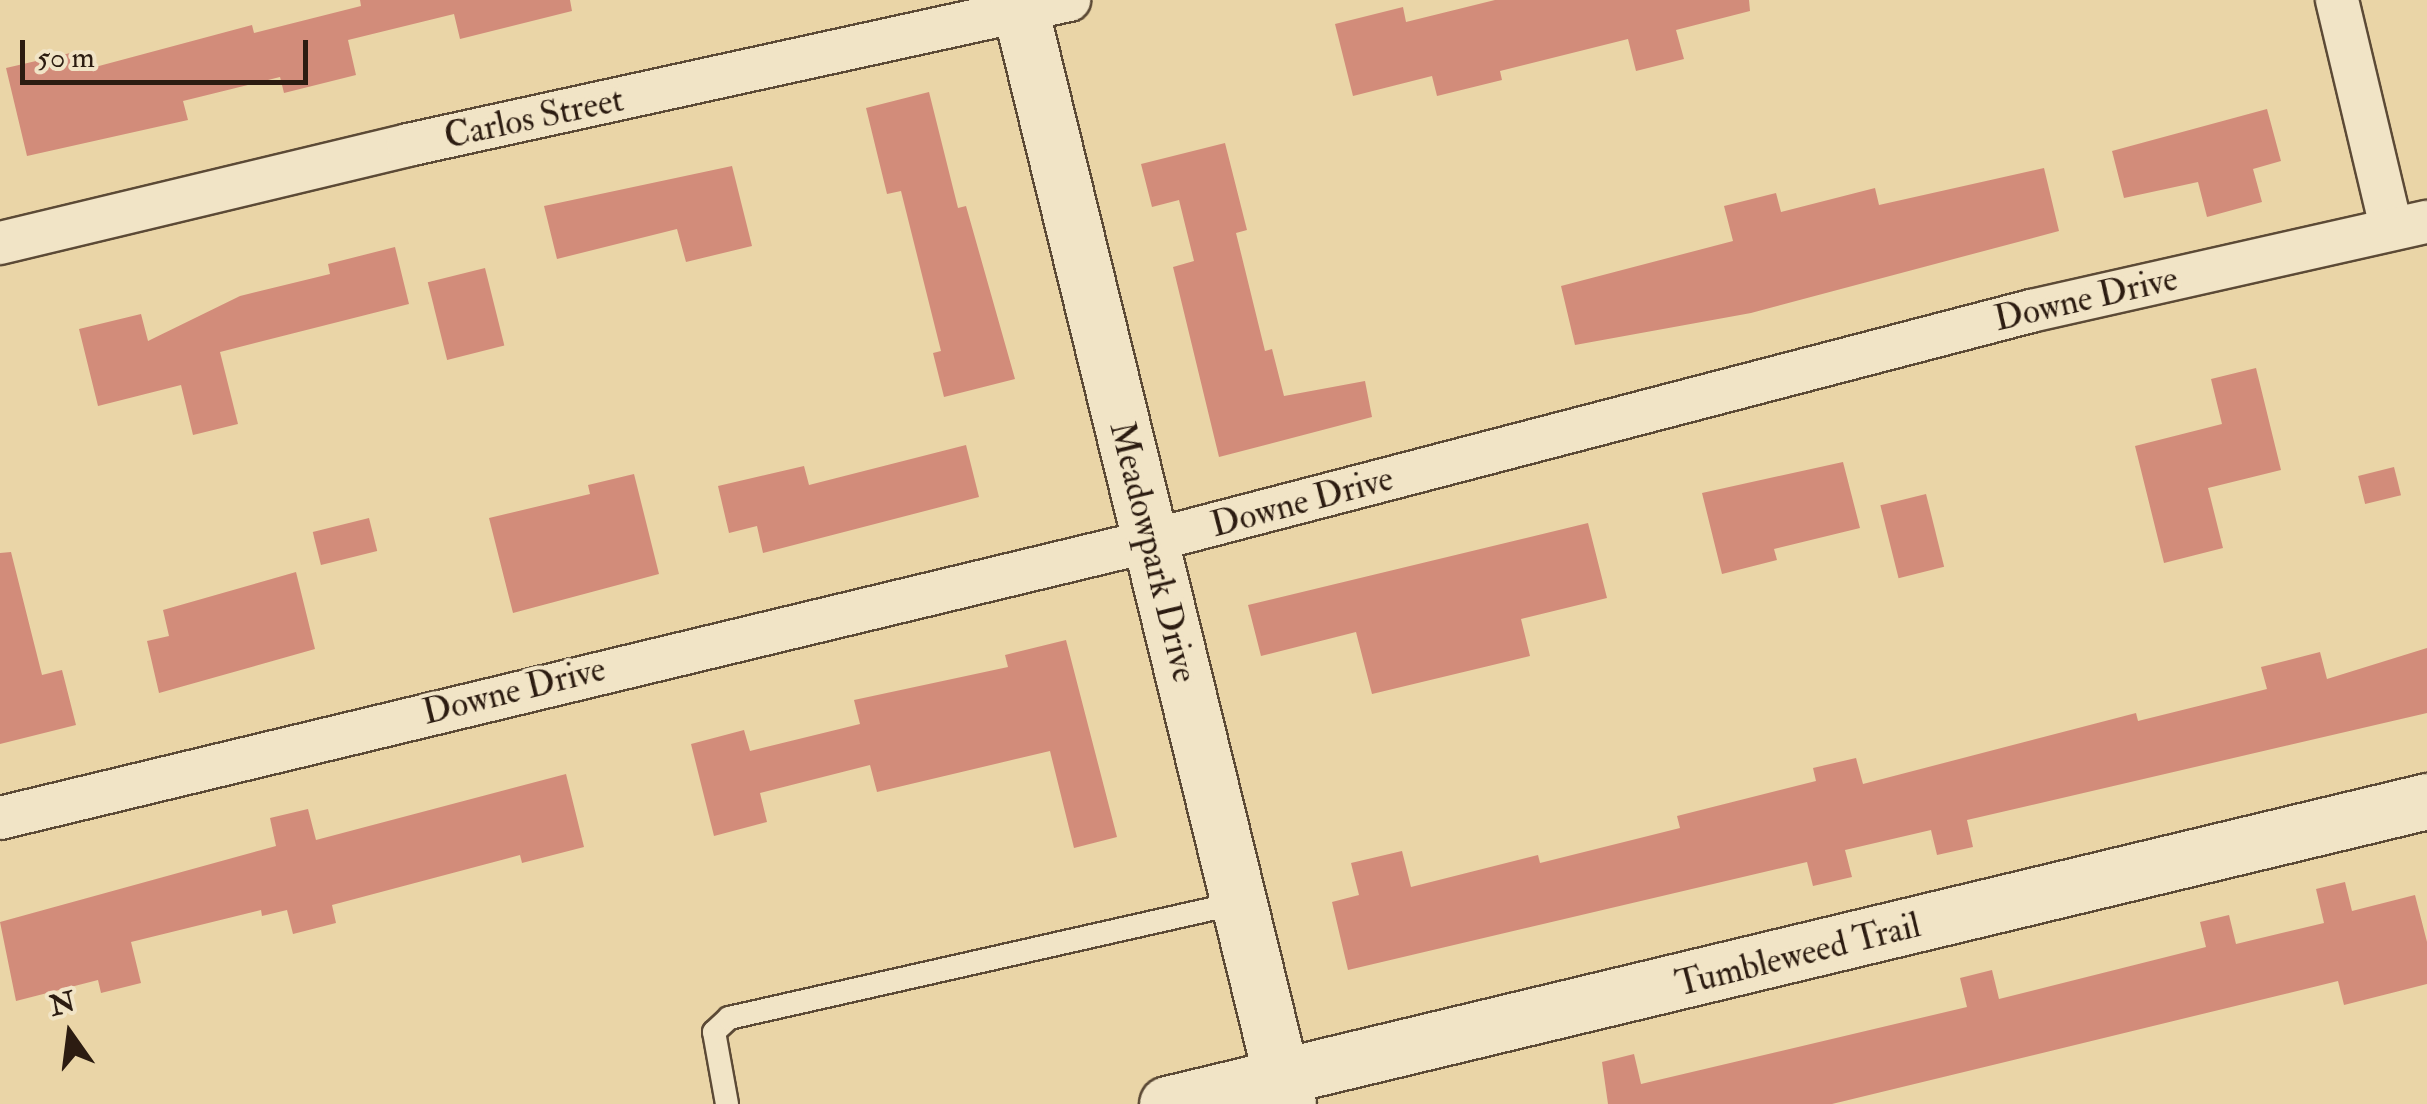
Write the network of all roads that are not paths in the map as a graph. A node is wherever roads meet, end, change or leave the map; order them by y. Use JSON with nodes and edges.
{"nodes":[{"id":1,"x":2337,"y":0,"type":"edge"},
{"id":2,"x":1036,"y":4,"type":"edge"},
{"id":3,"x":2409,"y":225,"type":"edge"},
{"id":4,"x":0,"y":243,"type":"edge"},
{"id":5,"x":1150,"y":542,"type":"junction"},
{"id":6,"x":2427,"y":801,"type":"edge"},
{"id":7,"x":0,"y":818,"type":"edge"},
{"id":8,"x":1239,"y":903,"type":"junction"},
{"id":9,"x":1284,"y":1088,"type":"edge"},
{"id":10,"x":727,"y":1104,"type":"edge"},
{"id":11,"x":1168,"y":1104,"type":"edge"}],
"edges":[{"from":1,"to":3,"type":"street"},
{"from":2,"to":4,"type":"street","name":"Carlos Street"},
{"from":2,"to":5,"type":"street","name":"Meadowpark Drive"},
{"from":3,"to":5,"type":"street","name":"Downe Drive"},
{"from":5,"to":7,"type":"street","name":"Downe Drive"},
{"from":5,"to":8,"type":"street","name":"Meadowpark Drive"},
{"from":6,"to":9,"type":"street","name":"Tumbleweed Trail"},
{"from":8,"to":9,"type":"street","name":"Meadowpark Drive"},
{"from":8,"to":10,"type":"lane"},
{"from":9,"to":11,"type":"street","name":"Tumbleweed Trail"}]}
